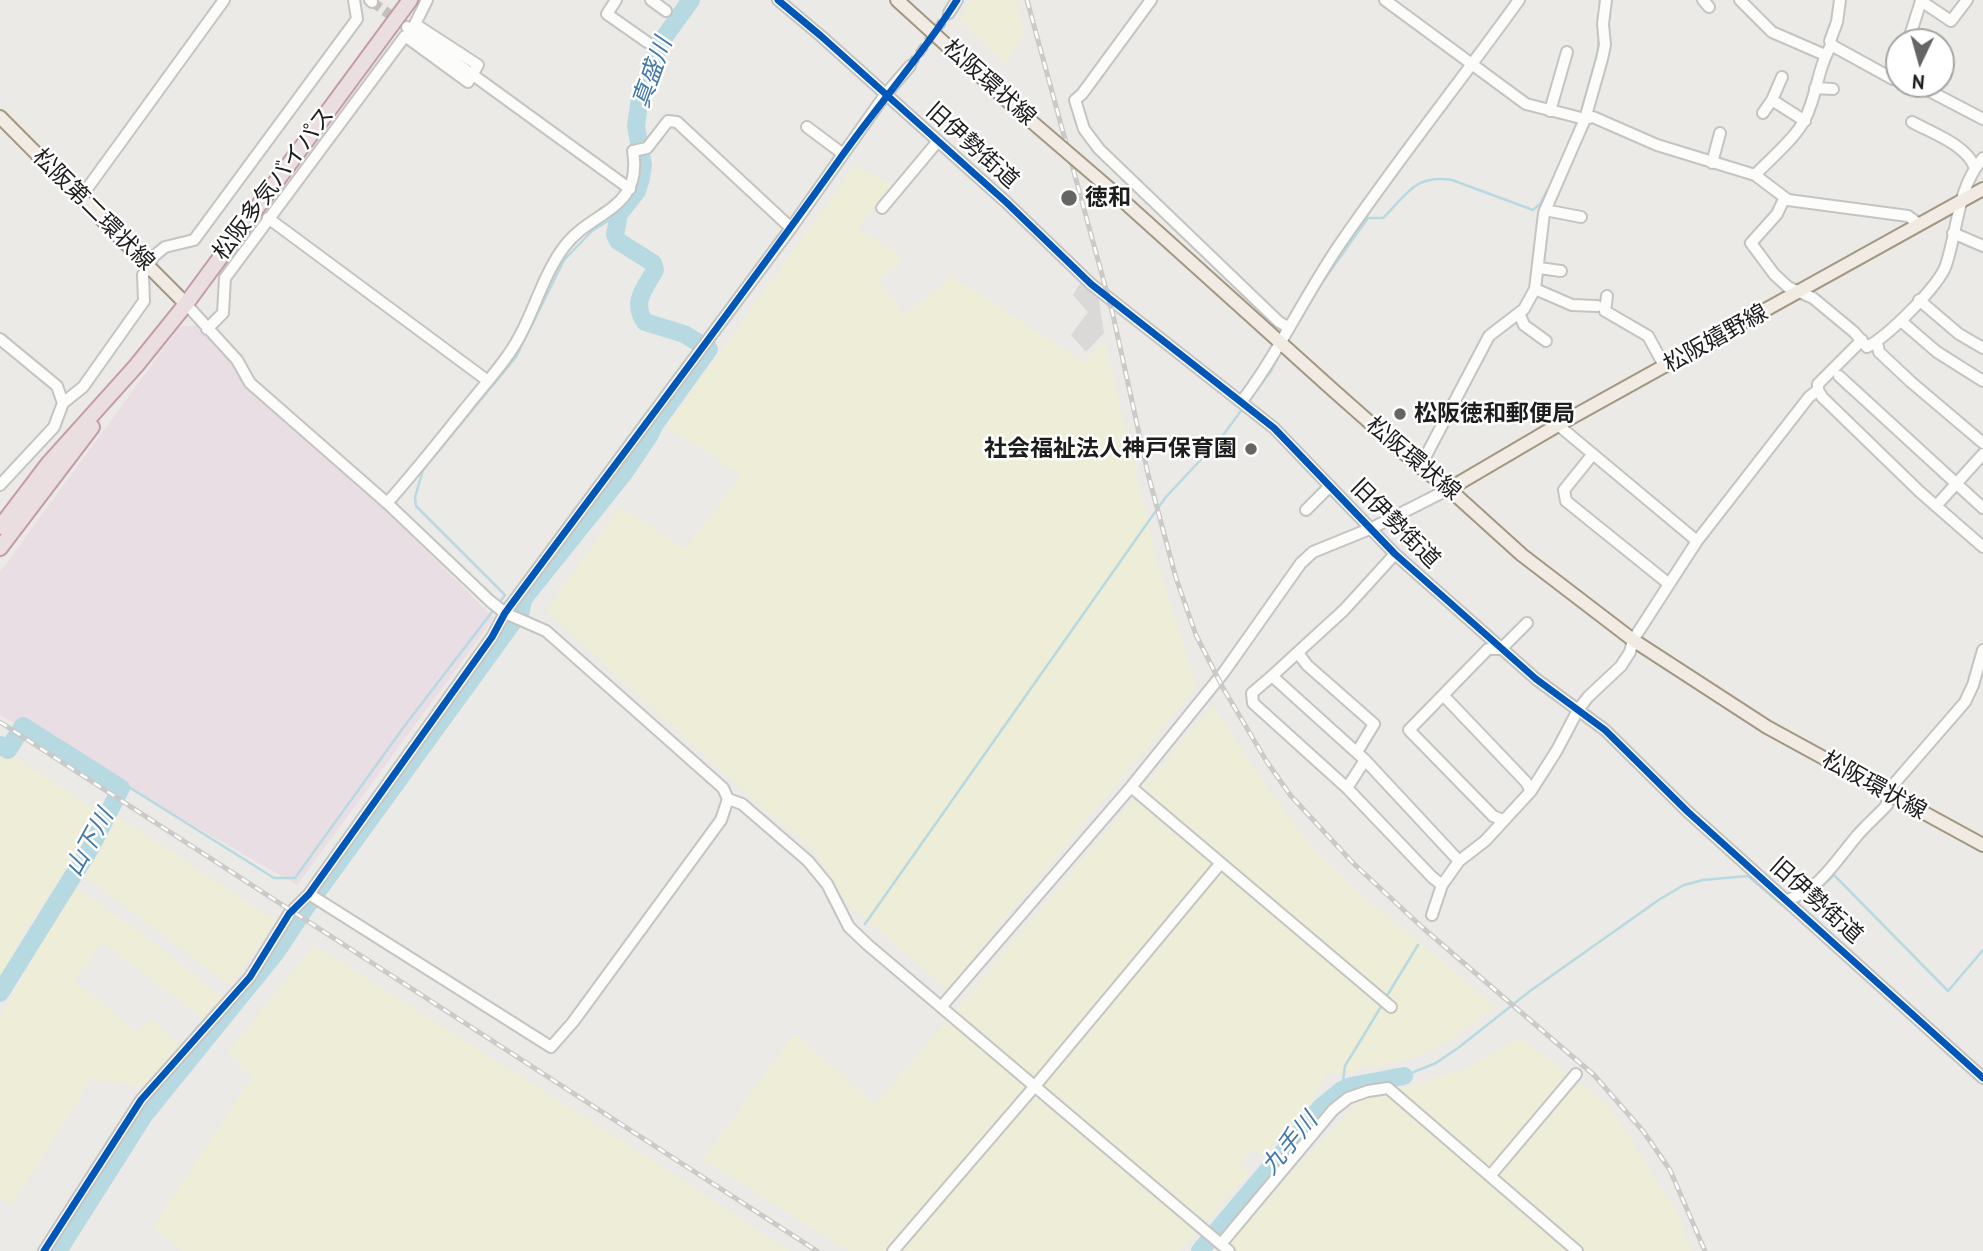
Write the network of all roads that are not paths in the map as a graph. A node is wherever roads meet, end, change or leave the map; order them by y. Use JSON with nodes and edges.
{"nodes":[{"id":1,"x":224,"y":0,"type":"edge"},
{"id":2,"x":354,"y":0,"type":"edge"},
{"id":3,"x":410,"y":0,"type":"edge"},
{"id":4,"x":427,"y":0,"type":"edge"},
{"id":5,"x":616,"y":0,"type":"edge"},
{"id":6,"x":651,"y":0,"type":"edge"},
{"id":7,"x":778,"y":0,"type":"edge"},
{"id":8,"x":897,"y":0,"type":"edge"},
{"id":9,"x":957,"y":0,"type":"edge"},
{"id":10,"x":1151,"y":0,"type":"edge"},
{"id":11,"x":1385,"y":0,"type":"edge"},
{"id":12,"x":1519,"y":0,"type":"edge"},
{"id":13,"x":1606,"y":0,"type":"edge"},
{"id":14,"x":1740,"y":0,"type":"edge"},
{"id":15,"x":1840,"y":0,"type":"edge"},
{"id":16,"x":1967,"y":0,"type":"edge"},
{"id":17,"x":666,"y":11,"type":"dead end"},
{"id":18,"x":949,"y":13,"type":"tunnel mouth"},
{"id":19,"x":407,"y":27,"type":"tunnel mouth"},
{"id":20,"x":1912,"y":28,"type":"edge"},
{"id":21,"x":647,"y":42,"type":"dead end"},
{"id":22,"x":1832,"y":44,"type":"junction"},
{"id":23,"x":1567,"y":52,"type":"dead end"},
{"id":24,"x":1825,"y":55,"type":"junction"},
{"id":25,"x":1862,"y":62,"type":"junction"},
{"id":26,"x":1472,"y":64,"type":"junction"},
{"id":27,"x":910,"y":66,"type":"tunnel mouth"},
{"id":28,"x":1854,"y":72,"type":"dead end"},
{"id":29,"x":474,"y":75,"type":"junction"},
{"id":30,"x":1885,"y":75,"type":"edge"},
{"id":31,"x":1782,"y":77,"type":"dead end"},
{"id":32,"x":1815,"y":88,"type":"junction"},
{"id":33,"x":1833,"y":89,"type":"dead end"},
{"id":34,"x":885,"y":95,"type":"junction"},
{"id":35,"x":1942,"y":98,"type":"edge"},
{"id":36,"x":1772,"y":100,"type":"junction"},
{"id":37,"x":1550,"y":111,"type":"junction"},
{"id":38,"x":1763,"y":113,"type":"dead end"},
{"id":39,"x":0,"y":117,"type":"edge"},
{"id":40,"x":1585,"y":119,"type":"junction"},
{"id":41,"x":1983,"y":120,"type":"edge"},
{"id":42,"x":1805,"y":121,"type":"junction"},
{"id":43,"x":1912,"y":122,"type":"dead end"},
{"id":44,"x":807,"y":127,"type":"dead end"},
{"id":45,"x":1720,"y":133,"type":"dead end"},
{"id":46,"x":938,"y":141,"type":"junction"},
{"id":47,"x":843,"y":155,"type":"junction"},
{"id":48,"x":1983,"y":158,"type":"edge"},
{"id":49,"x":1712,"y":163,"type":"junction"},
{"id":50,"x":1975,"y":168,"type":"junction"},
{"id":51,"x":1755,"y":175,"type":"junction"},
{"id":52,"x":630,"y":189,"type":"junction"},
{"id":53,"x":1983,"y":189,"type":"edge"},
{"id":54,"x":81,"y":197,"type":"junction"},
{"id":55,"x":1784,"y":199,"type":"junction"},
{"id":56,"x":1961,"y":201,"type":"junction"},
{"id":57,"x":882,"y":208,"type":"dead end"},
{"id":58,"x":1545,"y":210,"type":"junction"},
{"id":59,"x":1581,"y":217,"type":"dead end"},
{"id":60,"x":268,"y":218,"type":"junction"},
{"id":61,"x":1919,"y":224,"type":"junction"},
{"id":62,"x":791,"y":228,"type":"junction"},
{"id":63,"x":1953,"y":233,"type":"junction"},
{"id":64,"x":1983,"y":246,"type":"edge"},
{"id":65,"x":147,"y":266,"type":"junction"},
{"id":66,"x":1539,"y":268,"type":"junction"},
{"id":67,"x":1562,"y":271,"type":"dead end"},
{"id":68,"x":1535,"y":289,"type":"junction"},
{"id":69,"x":1799,"y":292,"type":"junction"},
{"id":70,"x":1606,"y":296,"type":"dead end"},
{"id":71,"x":1919,"y":300,"type":"junction"},
{"id":72,"x":186,"y":304,"type":"junction"},
{"id":73,"x":1597,"y":306,"type":"dead end"},
{"id":74,"x":1519,"y":313,"type":"junction"},
{"id":75,"x":1901,"y":321,"type":"junction"},
{"id":76,"x":1288,"y":327,"type":"junction"},
{"id":77,"x":207,"y":329,"type":"junction"},
{"id":78,"x":0,"y":339,"type":"edge"},
{"id":79,"x":1862,"y":340,"type":"junction"},
{"id":80,"x":1281,"y":341,"type":"junction"},
{"id":81,"x":1546,"y":341,"type":"dead end"},
{"id":82,"x":1877,"y":342,"type":"junction"},
{"id":83,"x":1983,"y":348,"type":"edge"},
{"id":84,"x":136,"y":366,"type":"junction"},
{"id":85,"x":1665,"y":367,"type":"junction"},
{"id":86,"x":1839,"y":376,"type":"dead end"},
{"id":87,"x":488,"y":381,"type":"junction"},
{"id":88,"x":1983,"y":381,"type":"edge"},
{"id":89,"x":1818,"y":390,"type":"junction"},
{"id":90,"x":1242,"y":401,"type":"junction"},
{"id":91,"x":63,"y":403,"type":"junction"},
{"id":92,"x":1558,"y":425,"type":"junction"},
{"id":93,"x":1983,"y":443,"type":"edge"},
{"id":94,"x":1593,"y":454,"type":"junction"},
{"id":95,"x":1983,"y":454,"type":"edge"},
{"id":96,"x":1420,"y":467,"type":"junction"},
{"id":97,"x":1956,"y":484,"type":"junction"},
{"id":98,"x":0,"y":485,"type":"edge"},
{"id":99,"x":1330,"y":486,"type":"junction"},
{"id":100,"x":1449,"y":489,"type":"junction"},
{"id":101,"x":387,"y":503,"type":"junction"},
{"id":102,"x":1936,"y":506,"type":"junction"},
{"id":103,"x":1983,"y":508,"type":"edge"},
{"id":104,"x":1306,"y":510,"type":"dead end"},
{"id":105,"x":0,"y":527,"type":"edge"},
{"id":106,"x":1372,"y":528,"type":"junction"},
{"id":107,"x":1697,"y":541,"type":"junction"},
{"id":108,"x":1983,"y":547,"type":"edge"},
{"id":109,"x":0,"y":548,"type":"edge"},
{"id":110,"x":1395,"y":554,"type":"junction"},
{"id":111,"x":1669,"y":584,"type":"junction"},
{"id":112,"x":503,"y":611,"type":"junction"},
{"id":113,"x":1527,"y":623,"type":"dead end"},
{"id":114,"x":1633,"y":640,"type":"junction"},
{"id":115,"x":1501,"y":649,"type":"junction"},
{"id":116,"x":1983,"y":650,"type":"edge"},
{"id":117,"x":1298,"y":653,"type":"junction"},
{"id":118,"x":1272,"y":676,"type":"junction"},
{"id":119,"x":1443,"y":695,"type":"junction"},
{"id":120,"x":1578,"y":710,"type":"junction"},
{"id":121,"x":1361,"y":756,"type":"junction"},
{"id":122,"x":1131,"y":788,"type":"junction"},
{"id":123,"x":1347,"y":788,"type":"junction"},
{"id":124,"x":1531,"y":791,"type":"junction"},
{"id":125,"x":1887,"y":792,"type":"junction"},
{"id":126,"x":728,"y":799,"type":"junction"},
{"id":127,"x":1503,"y":820,"type":"junction"},
{"id":128,"x":1983,"y":845,"type":"edge"},
{"id":129,"x":1459,"y":860,"type":"junction"},
{"id":130,"x":1220,"y":864,"type":"junction"},
{"id":131,"x":1442,"y":885,"type":"junction"},
{"id":132,"x":309,"y":894,"type":"junction"},
{"id":133,"x":1787,"y":900,"type":"junction"},
{"id":134,"x":1432,"y":915,"type":"dead end"},
{"id":135,"x":942,"y":1006,"type":"junction"},
{"id":136,"x":1391,"y":1007,"type":"dead end"},
{"id":137,"x":1576,"y":1074,"type":"dead end"},
{"id":138,"x":1983,"y":1078,"type":"edge"},
{"id":139,"x":1035,"y":1086,"type":"junction"},
{"id":140,"x":1490,"y":1176,"type":"junction"},
{"id":141,"x":1225,"y":1248,"type":"edge"},
{"id":142,"x":44,"y":1251,"type":"edge"},
{"id":143,"x":893,"y":1251,"type":"edge"},
{"id":144,"x":1577,"y":1251,"type":"edge"}],
"edges":[{"from":1,"to":54,"type":"street"},
{"from":2,"to":65,"type":"street"},
{"from":3,"to":72,"type":"highway","name":"松阪多気バイパス"},
{"from":4,"to":29,"type":"street"},
{"from":5,"to":21,"type":"street"},
{"from":6,"to":17,"type":"street"},
{"from":7,"to":34,"type":"street","name":"旧伊勢街道"},
{"from":8,"to":80,"type":"main road","name":"松阪環状線","bridge":true},
{"from":9,"to":18,"type":"street"},
{"from":10,"to":76,"type":"street"},
{"from":11,"to":26,"type":"street"},
{"from":12,"to":26,"type":"street"},
{"from":13,"to":40,"type":"street"},
{"from":14,"to":24,"type":"street"},
{"from":15,"to":22,"type":"street"},
{"from":16,"to":20,"type":"street"},
{"from":19,"to":29,"type":"street"},
{"from":22,"to":24,"type":"street"},
{"from":22,"to":25,"type":"street"},
{"from":23,"to":37,"type":"street"},
{"from":24,"to":32,"type":"street"},
{"from":25,"to":28,"type":"street"},
{"from":25,"to":30,"type":"street"},
{"from":26,"to":37,"type":"street"},
{"from":26,"to":76,"type":"street"},
{"from":27,"to":34,"type":"street"},
{"from":29,"to":52,"type":"street"},
{"from":29,"to":60,"type":"street"},
{"from":31,"to":36,"type":"street"},
{"from":32,"to":33,"type":"street"},
{"from":32,"to":42,"type":"street"},
{"from":34,"to":46,"type":"street","name":"旧伊勢街道"},
{"from":34,"to":47,"type":"street"},
{"from":35,"to":41,"type":"street"},
{"from":36,"to":38,"type":"street"},
{"from":36,"to":42,"type":"street"},
{"from":37,"to":40,"type":"street"},
{"from":39,"to":54,"type":"main road","name":"松阪第二環状線"},
{"from":40,"to":49,"type":"street"},
{"from":40,"to":58,"type":"street"},
{"from":42,"to":51,"type":"street"},
{"from":43,"to":50,"type":"street"},
{"from":44,"to":47,"type":"street"},
{"from":45,"to":49,"type":"street"},
{"from":46,"to":57,"type":"street"},
{"from":46,"to":90,"type":"street","name":"旧伊勢街道"},
{"from":47,"to":62,"type":"street"},
{"from":48,"to":50,"type":"street"},
{"from":49,"to":51,"type":"street"},
{"from":50,"to":56,"type":"street"},
{"from":51,"to":55,"type":"street"},
{"from":52,"to":62,"type":"street"},
{"from":52,"to":87,"type":"street"},
{"from":53,"to":56,"type":"main road","name":"松阪嬉野線"},
{"from":54,"to":65,"type":"main road","name":"松阪第二環状線"},
{"from":55,"to":61,"type":"street"},
{"from":55,"to":69,"type":"street"},
{"from":56,"to":61,"type":"main road","name":"松阪嬉野線"},
{"from":56,"to":63,"type":"street"},
{"from":58,"to":59,"type":"street"},
{"from":58,"to":66,"type":"street"},
{"from":60,"to":77,"type":"street"},
{"from":60,"to":87,"type":"street"},
{"from":61,"to":69,"type":"main road","name":"松阪嬉野線"},
{"from":62,"to":112,"type":"street"},
{"from":63,"to":64,"type":"street"},
{"from":63,"to":71,"type":"street"},
{"from":65,"to":72,"type":"main road","name":"松阪第二環状線"},
{"from":65,"to":91,"type":"street"},
{"from":66,"to":67,"type":"street"},
{"from":66,"to":68,"type":"street"},
{"from":68,"to":73,"type":"street"},
{"from":68,"to":74,"type":"street"},
{"from":69,"to":79,"type":"street"},
{"from":69,"to":85,"type":"main road","name":"松阪嬉野線"},
{"from":70,"to":85,"type":"street"},
{"from":71,"to":75,"type":"street"},
{"from":71,"to":83,"type":"street"},
{"from":72,"to":77,"type":"street"},
{"from":72,"to":84,"type":"highway","name":"松阪多気バイパス"},
{"from":74,"to":81,"type":"street"},
{"from":74,"to":96,"type":"street"},
{"from":75,"to":82,"type":"street"},
{"from":75,"to":88,"type":"street"},
{"from":76,"to":80,"type":"street"},
{"from":77,"to":101,"type":"street"},
{"from":78,"to":91,"type":"street"},
{"from":79,"to":82,"type":"street"},
{"from":79,"to":89,"type":"street"},
{"from":80,"to":90,"type":"street"},
{"from":80,"to":96,"type":"main road","name":"松阪環状線"},
{"from":82,"to":93,"type":"street"},
{"from":84,"to":105,"type":"highway","name":"松阪多気バイパス"},
{"from":84,"to":109,"type":"highway","name":"松阪多気バイパス"},
{"from":85,"to":92,"type":"main road","name":"松阪嬉野線"},
{"from":86,"to":97,"type":"street"},
{"from":87,"to":101,"type":"street"},
{"from":89,"to":102,"type":"street"},
{"from":89,"to":107,"type":"street"},
{"from":90,"to":99,"type":"street","name":"旧伊勢街道"},
{"from":91,"to":98,"type":"street"},
{"from":92,"to":94,"type":"street"},
{"from":92,"to":100,"type":"main road","name":"松阪嬉野線"},
{"from":94,"to":107,"type":"street"},
{"from":94,"to":111,"type":"street"},
{"from":95,"to":97,"type":"street"},
{"from":96,"to":100,"type":"main road","name":"松阪環状線"},
{"from":97,"to":102,"type":"street"},
{"from":97,"to":103,"type":"street"},
{"from":99,"to":104,"type":"street"},
{"from":99,"to":106,"type":"street","name":"旧伊勢街道"},
{"from":100,"to":106,"type":"street"},
{"from":100,"to":114,"type":"main road","name":"松阪環状線"},
{"from":101,"to":112,"type":"street"},
{"from":102,"to":108,"type":"street"},
{"from":106,"to":110,"type":"street","name":"旧伊勢街道"},
{"from":106,"to":122,"type":"street"},
{"from":107,"to":111,"type":"street"},
{"from":110,"to":115,"type":"street","name":"旧伊勢街道"},
{"from":110,"to":117,"type":"street"},
{"from":111,"to":114,"type":"street"},
{"from":112,"to":126,"type":"street"},
{"from":112,"to":132,"type":"street"},
{"from":113,"to":115,"type":"street"},
{"from":114,"to":120,"type":"street"},
{"from":114,"to":125,"type":"main road","name":"松阪環状線"},
{"from":115,"to":119,"type":"street"},
{"from":115,"to":120,"type":"street","name":"旧伊勢街道"},
{"from":116,"to":125,"type":"street"},
{"from":117,"to":118,"type":"street"},
{"from":117,"to":121,"type":"street"},
{"from":118,"to":121,"type":"street"},
{"from":118,"to":123,"type":"street"},
{"from":119,"to":124,"type":"street"},
{"from":119,"to":127,"type":"street"},
{"from":120,"to":124,"type":"street"},
{"from":120,"to":133,"type":"street","name":"旧伊勢街道"},
{"from":121,"to":123,"type":"street"},
{"from":121,"to":129,"type":"street"},
{"from":122,"to":130,"type":"street"},
{"from":122,"to":135,"type":"street"},
{"from":123,"to":131,"type":"street"},
{"from":124,"to":127,"type":"street"},
{"from":125,"to":128,"type":"main road","name":"松阪環状線"},
{"from":125,"to":133,"type":"street"},
{"from":126,"to":132,"type":"street"},
{"from":126,"to":135,"type":"street"},
{"from":127,"to":129,"type":"street"},
{"from":129,"to":131,"type":"street"},
{"from":130,"to":136,"type":"street"},
{"from":130,"to":139,"type":"street"},
{"from":131,"to":134,"type":"street"},
{"from":132,"to":142,"type":"street"},
{"from":133,"to":138,"type":"street","name":"旧伊勢街道"},
{"from":135,"to":139,"type":"street"},
{"from":137,"to":140,"type":"street"},
{"from":139,"to":141,"type":"street"},
{"from":139,"to":143,"type":"street"},
{"from":140,"to":141,"type":"street"},
{"from":140,"to":144,"type":"street"}]}
